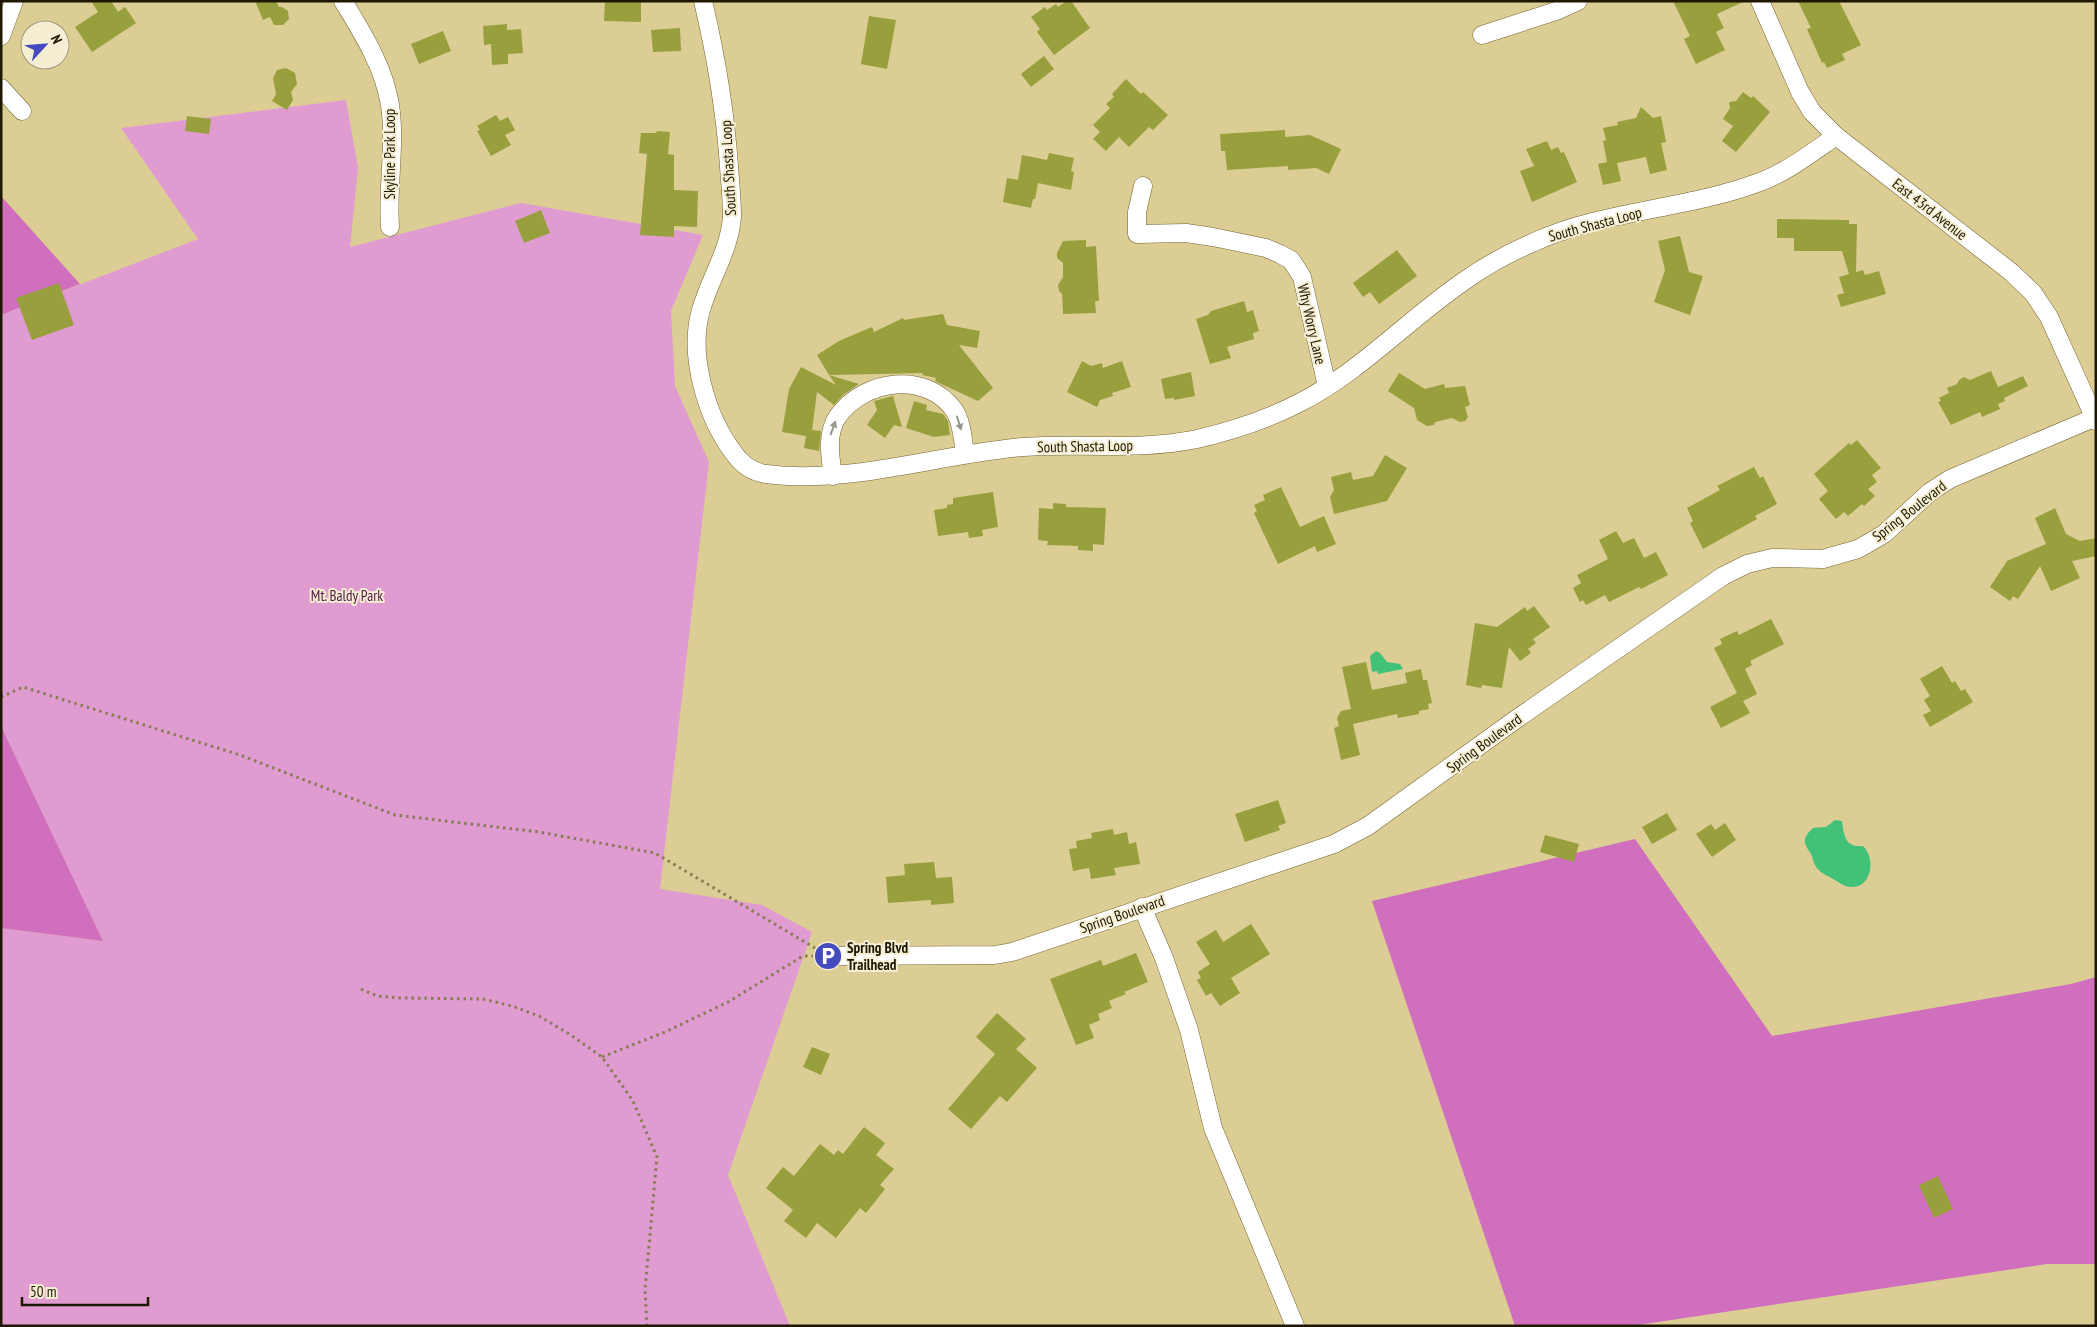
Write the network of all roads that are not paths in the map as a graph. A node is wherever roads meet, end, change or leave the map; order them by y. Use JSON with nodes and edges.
{"nodes":[{"id":1,"x":14,"y":1,"type":"edge"},
{"id":2,"x":343,"y":1,"type":"edge"},
{"id":3,"x":703,"y":1,"type":"edge"},
{"id":4,"x":1578,"y":1,"type":"edge"},
{"id":5,"x":1760,"y":1,"type":"edge"},
{"id":6,"x":1482,"y":35,"type":"dead end"},
{"id":7,"x":1,"y":36,"type":"edge"},
{"id":8,"x":1,"y":88,"type":"edge"},
{"id":9,"x":22,"y":111,"type":"dead end"},
{"id":10,"x":1836,"y":136,"type":"junction"},
{"id":11,"x":1143,"y":186,"type":"dead end"},
{"id":12,"x":390,"y":227,"type":"dead end"},
{"id":13,"x":1327,"y":386,"type":"junction"},
{"id":14,"x":2095,"y":418,"type":"edge"},
{"id":15,"x":965,"y":454,"type":"junction"},
{"id":16,"x":833,"y":476,"type":"junction"},
{"id":17,"x":1142,"y":907,"type":"junction"},
{"id":18,"x":828,"y":956,"type":"road end"},
{"id":19,"x":1295,"y":1326,"type":"edge"}],
"edges":[{"from":1,"to":7,"type":"street"},
{"from":2,"to":12,"type":"street","name":"Skyline Park Loop"},
{"from":3,"to":16,"type":"street","name":"South Shasta Loop"},
{"from":4,"to":6,"type":"street"},
{"from":5,"to":10,"type":"street","name":"East 43rd Avenue"},
{"from":8,"to":9,"type":"street"},
{"from":10,"to":13,"type":"street","name":"South Shasta Loop"},
{"from":10,"to":14,"type":"street","name":"East 43rd Avenue"},
{"from":11,"to":13,"type":"street","name":"Why Worry Lane"},
{"from":13,"to":15,"type":"street","name":"South Shasta Loop"},
{"from":14,"to":17,"type":"street","name":"Spring Boulevard"},
{"from":15,"to":16,"type":"street","name":"South Shasta Loop"},
{"from":16,"to":15,"type":"street","one_way":true},
{"from":17,"to":18,"type":"street","name":"Spring Boulevard"},
{"from":17,"to":19,"type":"street"}]}
